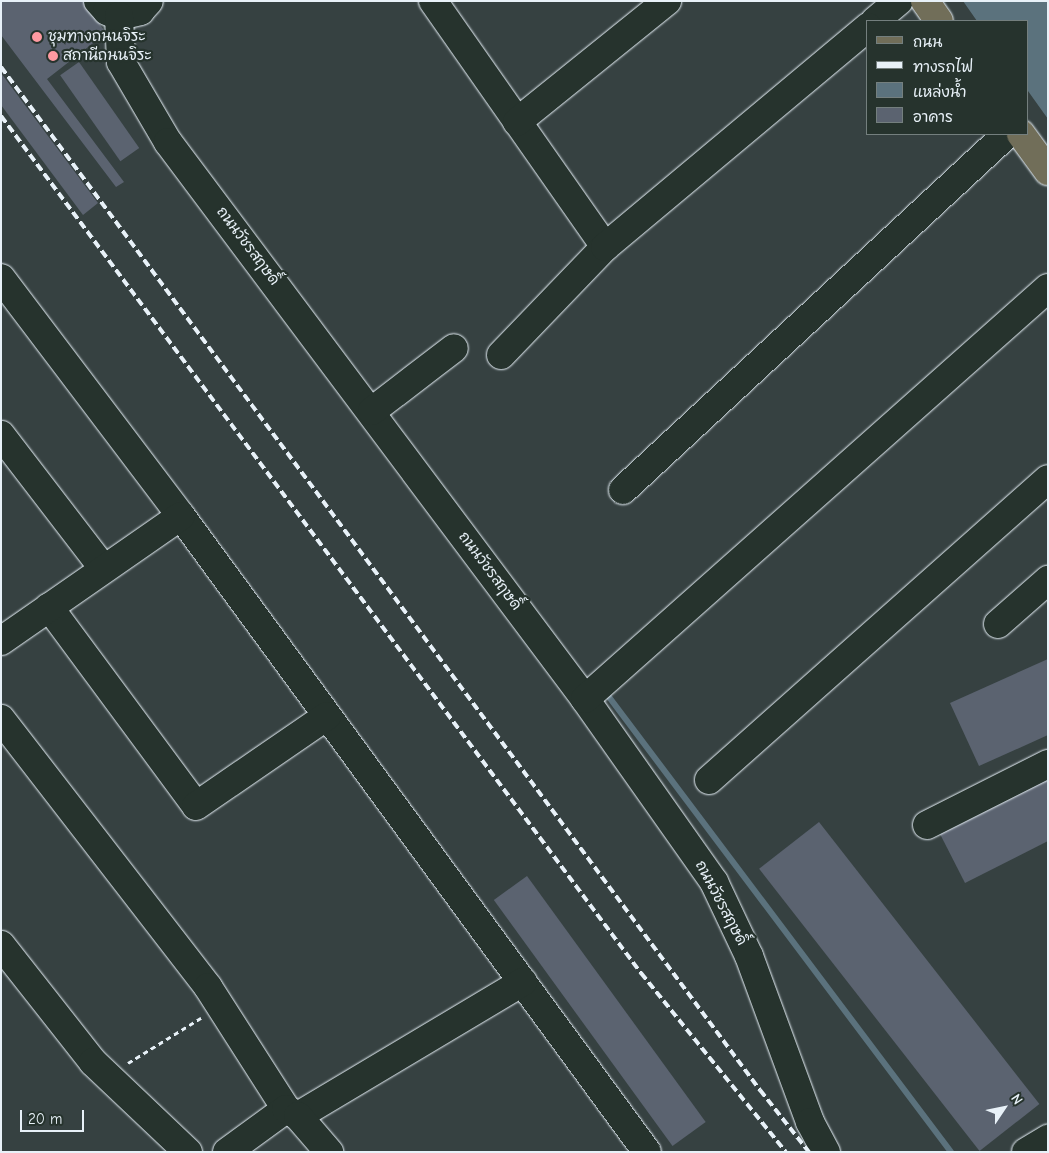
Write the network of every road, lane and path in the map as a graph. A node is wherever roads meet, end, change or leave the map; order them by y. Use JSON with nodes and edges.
{"nodes":[{"id":1,"x":149,"y":1,"type":"edge"},
{"id":2,"x":433,"y":1,"type":"edge"},
{"id":3,"x":668,"y":1,"type":"edge"},
{"id":4,"x":899,"y":1,"type":"edge"},
{"id":5,"x":925,"y":1,"type":"edge"},
{"id":6,"x":108,"y":8,"type":"edge"},
{"id":7,"x":876,"y":20,"type":"edge"},
{"id":8,"x":938,"y":20,"type":"edge"},
{"id":9,"x":866,"y":30,"type":"edge"},
{"id":10,"x":517,"y":122,"type":"junction"},
{"id":11,"x":1006,"y":135,"type":"edge"},
{"id":12,"x":1022,"y":135,"type":"edge"},
{"id":13,"x":1048,"y":171,"type":"edge"},
{"id":14,"x":605,"y":248,"type":"junction"},
{"id":15,"x":1,"y":278,"type":"edge"},
{"id":16,"x":1048,"y":288,"type":"edge"},
{"id":17,"x":454,"y":348,"type":"dead end"},
{"id":18,"x":501,"y":355,"type":"dead end"},
{"id":19,"x":372,"y":411,"type":"junction"},
{"id":20,"x":1,"y":435,"type":"edge"},
{"id":21,"x":1048,"y":479,"type":"edge"},
{"id":22,"x":623,"y":490,"type":"dead end"},
{"id":23,"x":181,"y":516,"type":"junction"},
{"id":24,"x":103,"y":568,"type":"junction"},
{"id":25,"x":1048,"y":580,"type":"edge"},
{"id":26,"x":49,"y":607,"type":"junction"},
{"id":27,"x":998,"y":624,"type":"dead end"},
{"id":28,"x":1,"y":641,"type":"edge"},
{"id":29,"x":585,"y":699,"type":"junction"},
{"id":30,"x":327,"y":716,"type":"junction"},
{"id":31,"x":1,"y":719,"type":"edge"},
{"id":32,"x":1048,"y":764,"type":"edge"},
{"id":33,"x":709,"y":780,"type":"dead end"},
{"id":34,"x":927,"y":825,"type":"dead end"},
{"id":35,"x":1,"y":945,"type":"edge"},
{"id":36,"x":523,"y":982,"type":"junction"},
{"id":37,"x":215,"y":996,"type":"junction"},
{"id":38,"x":100,"y":1069,"type":"junction"},
{"id":39,"x":292,"y":1112,"type":"junction"},
{"id":40,"x":1048,"y":1139,"type":"edge"},
{"id":41,"x":188,"y":1152,"type":"edge"},
{"id":42,"x":227,"y":1152,"type":"edge"},
{"id":43,"x":329,"y":1152,"type":"edge"},
{"id":44,"x":647,"y":1152,"type":"edge"},
{"id":45,"x":826,"y":1152,"type":"edge"},
{"id":46,"x":1026,"y":1152,"type":"edge"}],
"edges":[{"from":1,"to":6,"type":"street"},
{"from":2,"to":10,"type":"street"},
{"from":3,"to":10,"type":"street"},
{"from":4,"to":7,"type":"street"},
{"from":5,"to":8,"type":"main road"},
{"from":6,"to":19,"type":"street","name":"ถนนวัชรสฤษดิ์"},
{"from":9,"to":14,"type":"street"},
{"from":10,"to":14,"type":"street"},
{"from":11,"to":22,"type":"street"},
{"from":12,"to":13,"type":"main road"},
{"from":14,"to":18,"type":"street"},
{"from":15,"to":23,"type":"street"},
{"from":16,"to":29,"type":"street"},
{"from":17,"to":19,"type":"street"},
{"from":19,"to":29,"type":"street","name":"ถนนวัชรสฤษดิ์"},
{"from":20,"to":24,"type":"street"},
{"from":21,"to":33,"type":"street"},
{"from":23,"to":24,"type":"street"},
{"from":23,"to":30,"type":"street"},
{"from":24,"to":26,"type":"street"},
{"from":25,"to":27,"type":"street"},
{"from":26,"to":28,"type":"street"},
{"from":26,"to":30,"type":"street"},
{"from":29,"to":45,"type":"street","name":"ถนนวัชรสฤษดิ์"},
{"from":30,"to":36,"type":"street"},
{"from":31,"to":37,"type":"street"},
{"from":32,"to":34,"type":"street"},
{"from":35,"to":38,"type":"street"},
{"from":36,"to":39,"type":"street"},
{"from":36,"to":44,"type":"street"},
{"from":37,"to":38,"type":"path"},
{"from":37,"to":39,"type":"street"},
{"from":38,"to":41,"type":"street"},
{"from":39,"to":42,"type":"street"},
{"from":39,"to":43,"type":"street"},
{"from":40,"to":46,"type":"street"}]}
